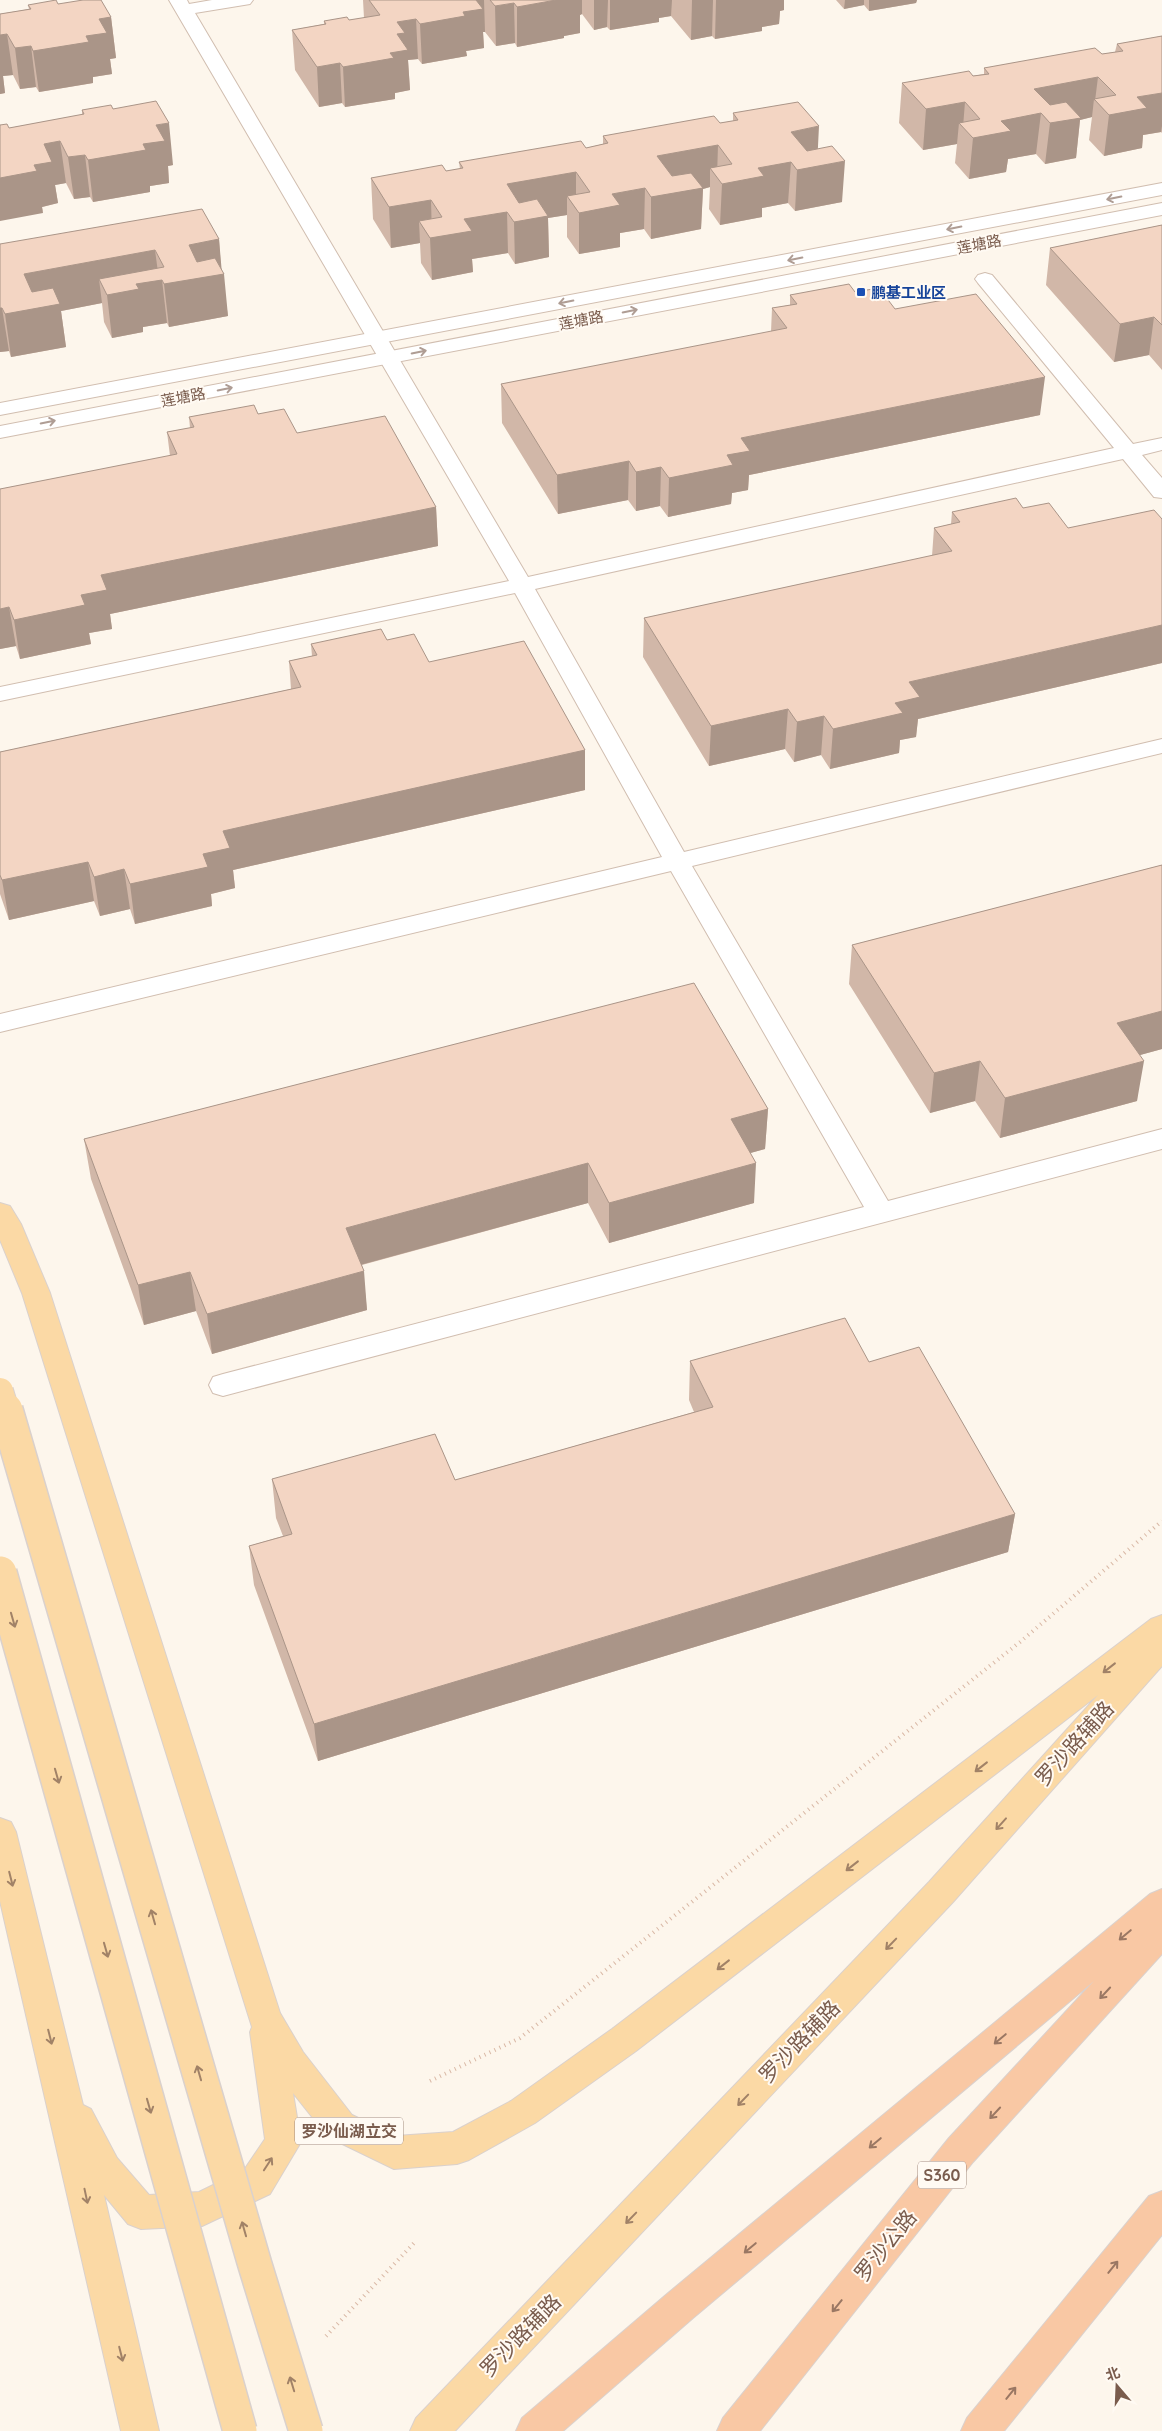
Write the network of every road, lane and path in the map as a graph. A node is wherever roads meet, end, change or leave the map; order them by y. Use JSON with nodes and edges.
{"nodes":[{"id":1,"x":244,"y":0,"type":"edge"},
{"id":2,"x":181,"y":5,"type":"edge"},
{"id":3,"x":1162,"y":189,"type":"edge"},
{"id":4,"x":1162,"y":209,"type":"edge"},
{"id":5,"x":985,"y":279,"type":"dead end"},
{"id":6,"x":376,"y":338,"type":"junction"},
{"id":7,"x":388,"y":357,"type":"junction"},
{"id":8,"x":0,"y":409,"type":"edge"},
{"id":9,"x":0,"y":432,"type":"edge"},
{"id":10,"x":1162,"y":444,"type":"edge"},
{"id":11,"x":1128,"y":451,"type":"junction"},
{"id":12,"x":1162,"y":492,"type":"edge"},
{"id":13,"x":522,"y":585,"type":"junction"},
{"id":14,"x":0,"y":694,"type":"edge"},
{"id":15,"x":1162,"y":746,"type":"edge"},
{"id":16,"x":676,"y":862,"type":"junction"},
{"id":17,"x":0,"y":1023,"type":"edge"},
{"id":18,"x":1162,"y":1138,"type":"edge"},
{"id":19,"x":881,"y":1212,"type":"junction"},
{"id":20,"x":0,"y":1213,"type":"edge"},
{"id":21,"x":223,"y":1385,"type":"dead end"},
{"id":22,"x":0,"y":1391,"type":"edge"},
{"id":23,"x":1162,"y":1521,"type":"edge"},
{"id":24,"x":0,"y":1573,"type":"edge"},
{"id":25,"x":1162,"y":1628,"type":"edge"},
{"id":26,"x":1162,"y":1644,"type":"edge"},
{"id":27,"x":0,"y":1832,"type":"edge"},
{"id":28,"x":1162,"y":1904,"type":"edge"},
{"id":29,"x":1162,"y":1931,"type":"edge"},
{"id":30,"x":265,"y":2018,"type":"junction"},
{"id":31,"x":430,"y":2081,"type":"dead end"},
{"id":32,"x":61,"y":2086,"type":"junction"},
{"id":33,"x":1162,"y":2208,"type":"edge"},
{"id":34,"x":140,"y":2431,"type":"edge"},
{"id":35,"x":240,"y":2431,"type":"edge"},
{"id":36,"x":306,"y":2431,"type":"edge"},
{"id":37,"x":429,"y":2431,"type":"edge"},
{"id":38,"x":535,"y":2431,"type":"edge"},
{"id":39,"x":736,"y":2431,"type":"edge"},
{"id":40,"x":980,"y":2431,"type":"edge"}],
"edges":[{"from":1,"to":2,"type":"street"},
{"from":2,"to":6,"type":"street"},
{"from":3,"to":6,"type":"street","name":"莲塘路","one_way":true},
{"from":7,"to":4,"type":"street","name":"莲塘路","one_way":true},
{"from":5,"to":11,"type":"street"},
{"from":6,"to":7,"type":"street"},
{"from":6,"to":8,"type":"street","name":"莲塘路"},
{"from":9,"to":7,"type":"street","name":"莲塘路","one_way":true},
{"from":7,"to":13,"type":"street"},
{"from":10,"to":11,"type":"street"},
{"from":11,"to":12,"type":"street"},
{"from":11,"to":13,"type":"street"},
{"from":13,"to":14,"type":"street"},
{"from":13,"to":16,"type":"street"},
{"from":15,"to":16,"type":"street"},
{"from":16,"to":17,"type":"street"},
{"from":16,"to":19,"type":"street"},
{"from":18,"to":19,"type":"street"},
{"from":19,"to":21,"type":"street"},
{"from":20,"to":30,"type":"main road","number":"罗沙仙湖立交"},
{"from":36,"to":22,"type":"main road","one_way":true,"bridge":true},
{"from":23,"to":31,"type":"path"},
{"from":24,"to":35,"type":"main road","one_way":true,"bridge":true},
{"from":25,"to":30,"type":"main road","number":"罗沙仙湖立交","one_way":true},
{"from":26,"to":37,"type":"main road","name":"罗沙路辅路","one_way":true},
{"from":27,"to":32,"type":"main road","one_way":true},
{"from":28,"to":38,"type":"highway","one_way":true},
{"from":29,"to":39,"type":"highway","name":"罗沙公路","number":"S360","one_way":true},
{"from":32,"to":30,"type":"main road","one_way":true},
{"from":32,"to":34,"type":"main road","one_way":true},
{"from":40,"to":33,"type":"highway","one_way":true}]}
